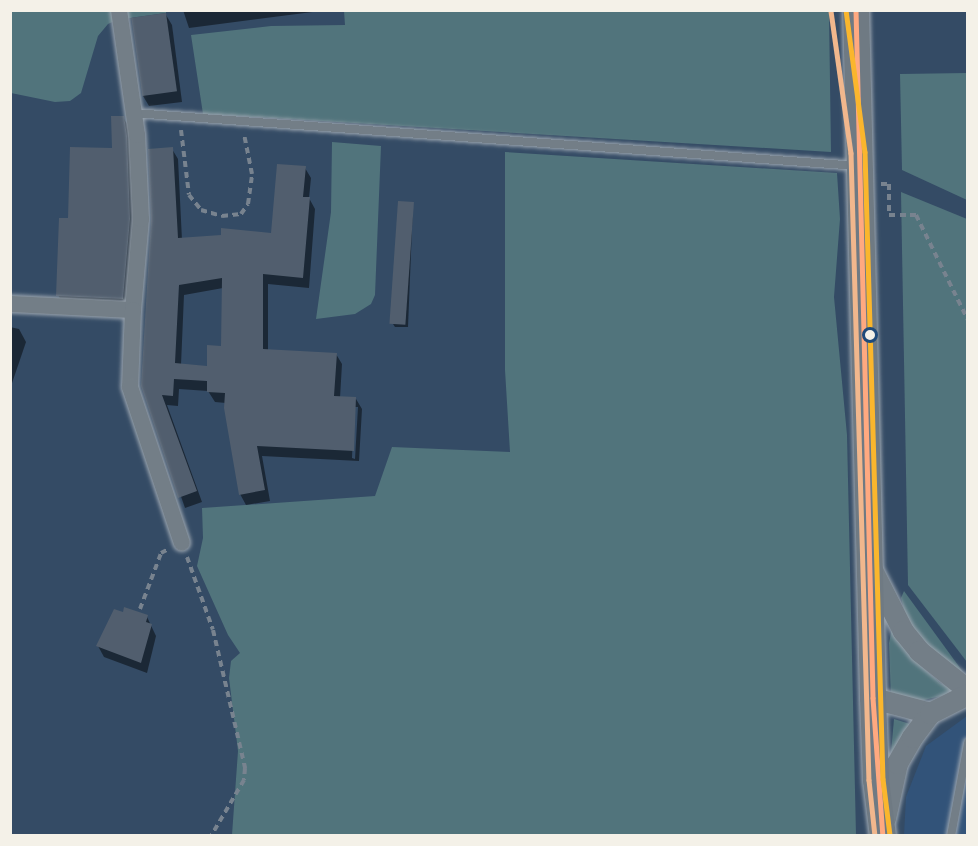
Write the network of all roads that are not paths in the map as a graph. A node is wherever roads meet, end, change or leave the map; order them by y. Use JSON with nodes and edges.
{"nodes":[{"id":1,"x":119,"y":10,"type":"edge"},
{"id":2,"x":838,"y":10,"type":"edge"},
{"id":3,"x":856,"y":10,"type":"edge"},
{"id":4,"x":873,"y":10,"type":"edge"},
{"id":5,"x":133,"y":113,"type":"junction"},
{"id":6,"x":859,"y":167,"type":"junction"},
{"id":7,"x":10,"y":304,"type":"edge"},
{"id":8,"x":133,"y":310,"type":"junction"},
{"id":9,"x":182,"y":543,"type":"road end"},
{"id":10,"x":869,"y":564,"type":"junction"},
{"id":11,"x":968,"y":692,"type":"edge"},
{"id":12,"x":873,"y":698,"type":"junction"},
{"id":13,"x":930,"y":713,"type":"junction"},
{"id":14,"x":968,"y":743,"type":"edge"},
{"id":15,"x":883,"y":833,"type":"edge"},
{"id":16,"x":951,"y":836,"type":"edge"}],
"edges":[{"from":1,"to":5,"type":"street"},
{"from":2,"to":6,"type":"main road"},
{"from":3,"to":6,"type":"main road"},
{"from":4,"to":6,"type":"main road"},
{"from":5,"to":6,"type":"lane"},
{"from":5,"to":8,"type":"street"},
{"from":6,"to":10,"type":"main road"},
{"from":7,"to":8,"type":"street"},
{"from":8,"to":9,"type":"street"},
{"from":10,"to":11,"type":"street"},
{"from":10,"to":12,"type":"main road"},
{"from":11,"to":13,"type":"street"},
{"from":12,"to":13,"type":"street"},
{"from":12,"to":15,"type":"main road"},
{"from":13,"to":15,"type":"street"},
{"from":14,"to":16,"type":"lane"}]}
